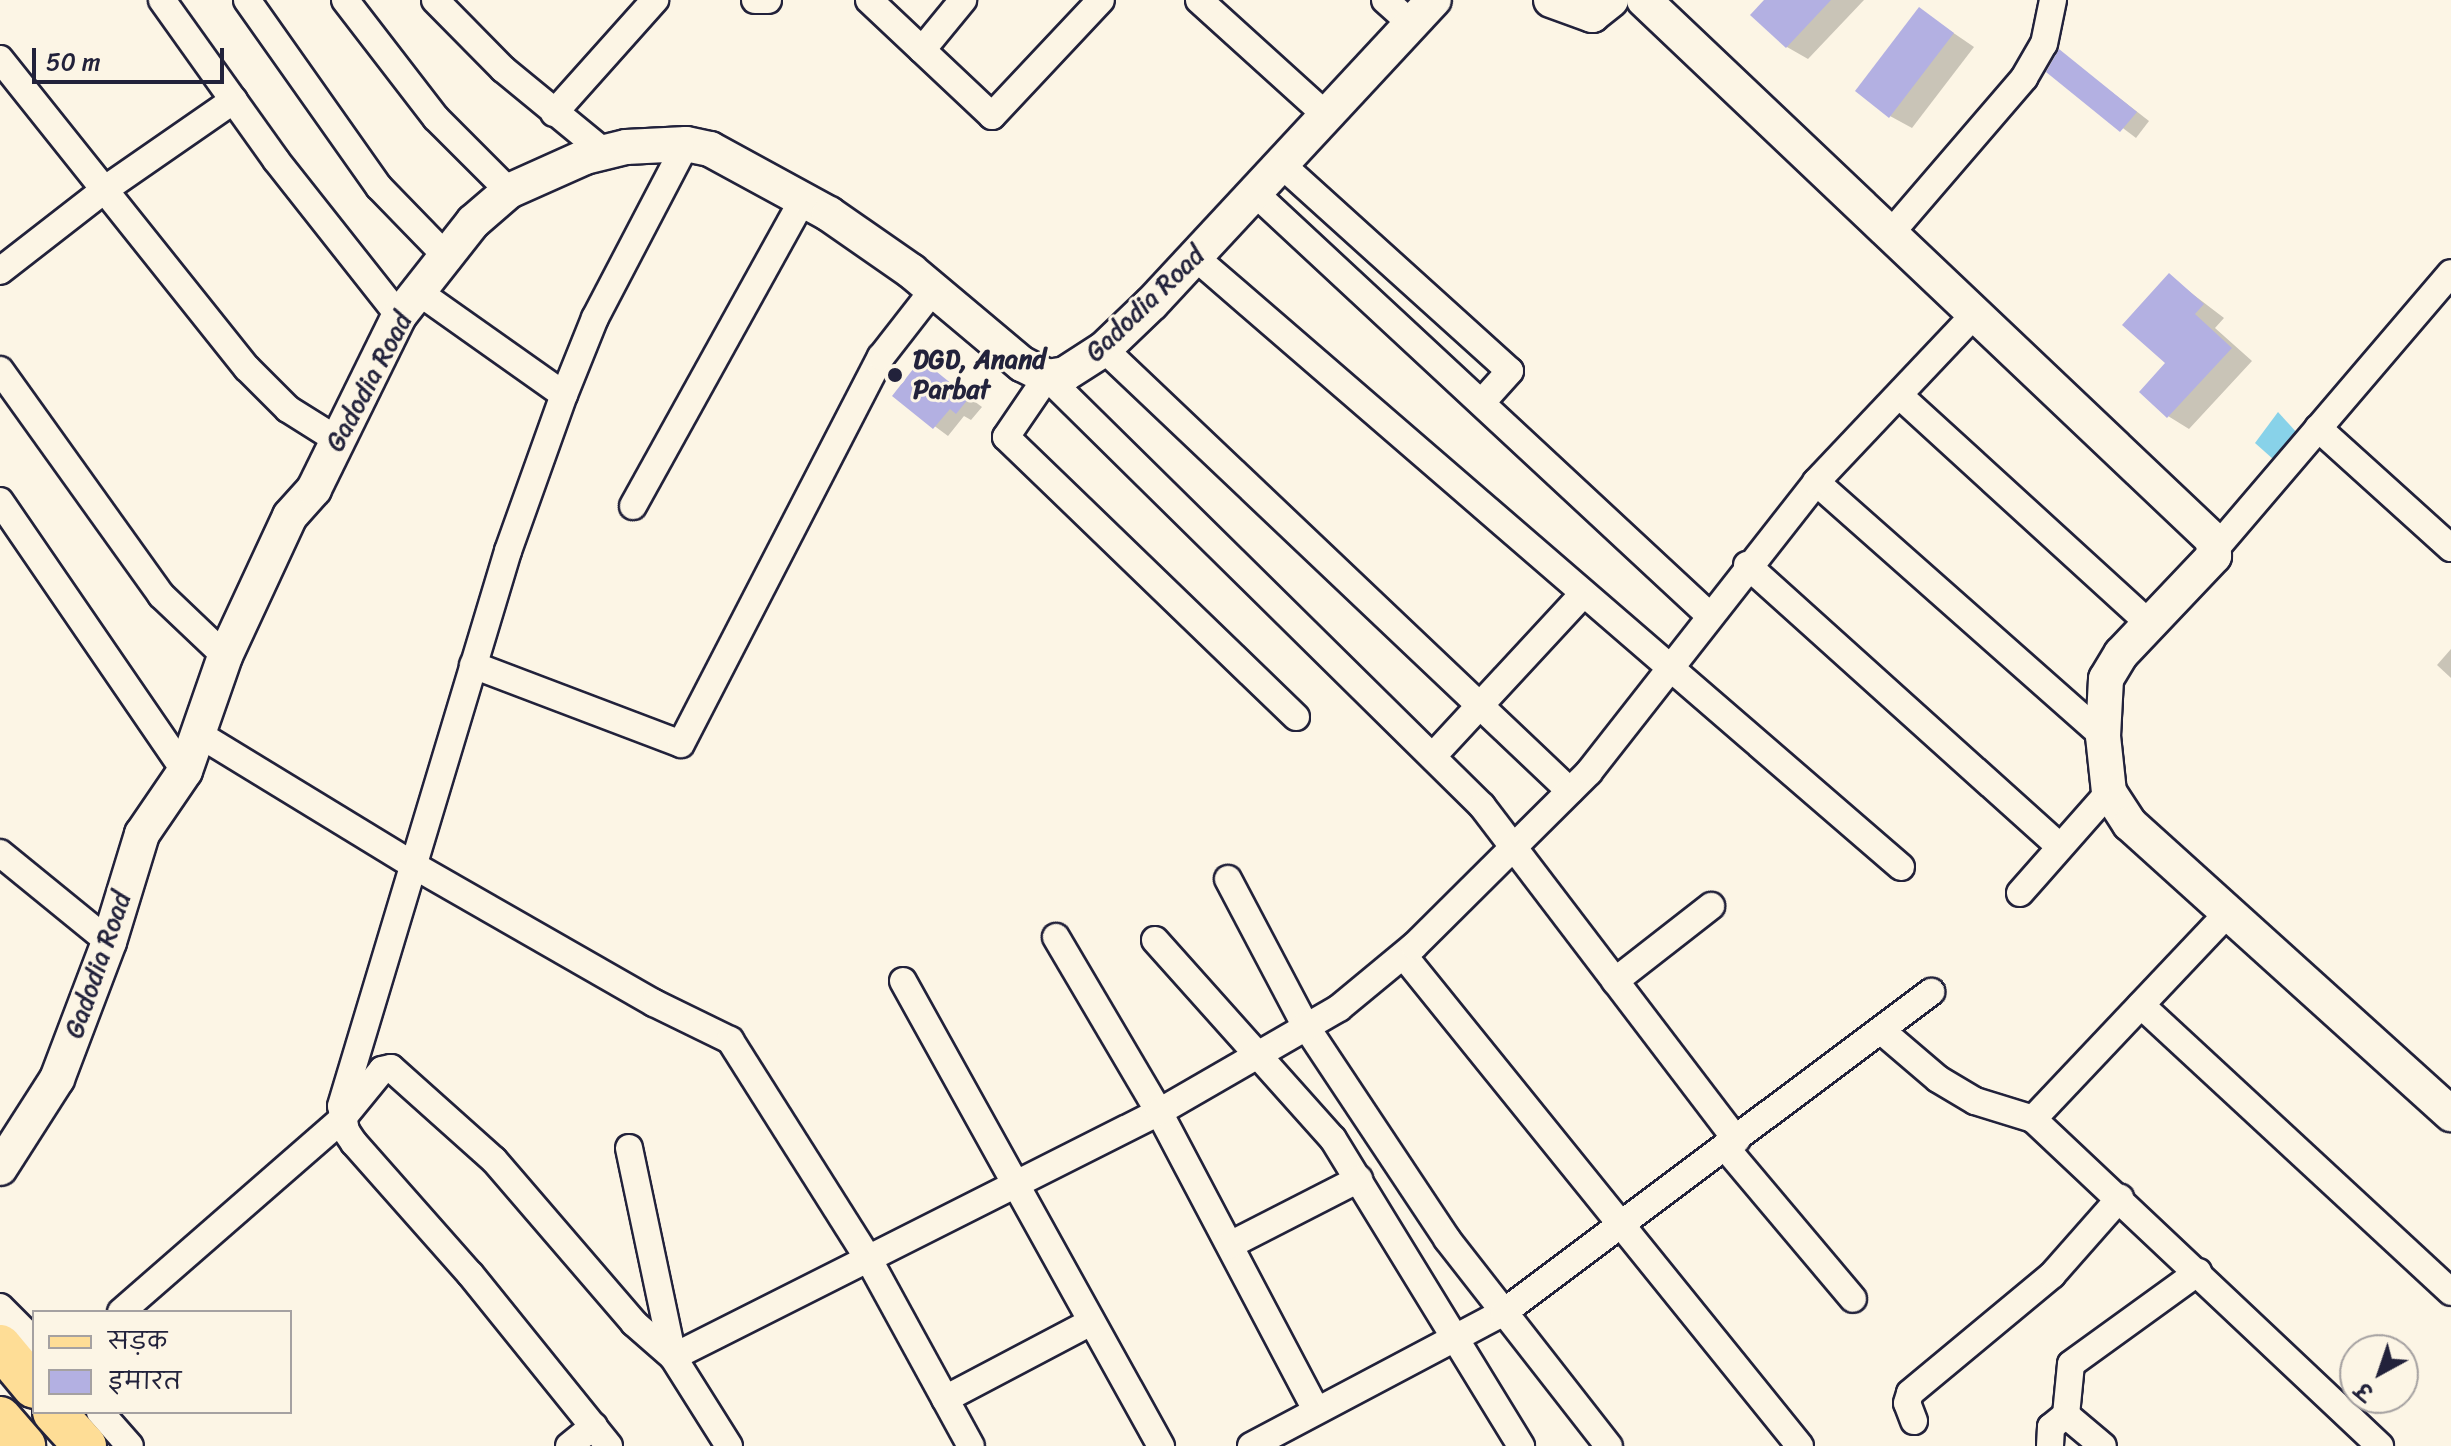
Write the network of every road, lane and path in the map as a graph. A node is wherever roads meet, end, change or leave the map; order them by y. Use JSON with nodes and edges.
{"nodes":[{"id":1,"x":162,"y":0,"type":"edge"},
{"id":2,"x":247,"y":0,"type":"edge"},
{"id":3,"x":345,"y":0,"type":"edge"},
{"id":4,"x":435,"y":0,"type":"edge"},
{"id":5,"x":655,"y":0,"type":"edge"},
{"id":6,"x":755,"y":0,"type":"edge"},
{"id":7,"x":768,"y":0,"type":"edge"},
{"id":8,"x":869,"y":0,"type":"edge"},
{"id":9,"x":963,"y":0,"type":"edge"},
{"id":10,"x":1101,"y":0,"type":"edge"},
{"id":11,"x":1199,"y":0,"type":"edge"},
{"id":12,"x":1385,"y":0,"type":"edge"},
{"id":13,"x":1551,"y":0,"type":"edge"},
{"id":14,"x":1611,"y":0,"type":"edge"},
{"id":15,"x":1644,"y":0,"type":"edge"},
{"id":16,"x":2053,"y":0,"type":"edge"},
{"id":17,"x":1423,"y":12,"type":"edge"},
{"id":18,"x":922,"y":50,"type":"junction"},
{"id":19,"x":0,"y":59,"type":"edge"},
{"id":20,"x":234,"y":100,"type":"junction"},
{"id":21,"x":554,"y":113,"type":"junction"},
{"id":22,"x":1327,"y":116,"type":"junction"},
{"id":23,"x":686,"y":144,"type":"junction"},
{"id":24,"x":604,"y":152,"type":"junction"},
{"id":25,"x":1282,"y":165,"type":"junction"},
{"id":26,"x":104,"y":190,"type":"junction"},
{"id":27,"x":509,"y":191,"type":"junction"},
{"id":28,"x":1256,"y":194,"type":"junction"},
{"id":29,"x":804,"y":198,"type":"junction"},
{"id":30,"x":1890,"y":234,"type":"junction"},
{"id":31,"x":1195,"y":257,"type":"junction"},
{"id":32,"x":449,"y":259,"type":"junction"},
{"id":33,"x":0,"y":271,"type":"edge"},
{"id":34,"x":2451,"y":273,"type":"edge"},
{"id":35,"x":934,"y":289,"type":"junction"},
{"id":36,"x":410,"y":305,"type":"junction"},
{"id":37,"x":1975,"y":314,"type":"junction"},
{"id":38,"x":1104,"y":349,"type":"junction"},
{"id":39,"x":0,"y":370,"type":"edge"},
{"id":40,"x":1047,"y":377,"type":"junction"},
{"id":41,"x":564,"y":395,"type":"junction"},
{"id":42,"x":1899,"y":395,"type":"junction"},
{"id":43,"x":1483,"y":401,"type":"junction"},
{"id":44,"x":2318,"y":428,"type":"junction"},
{"id":45,"x":339,"y":441,"type":"junction"},
{"id":46,"x":1816,"y":482,"type":"junction"},
{"id":47,"x":0,"y":501,"type":"edge"},
{"id":48,"x":633,"y":506,"type":"dead end"},
{"id":49,"x":2217,"y":547,"type":"junction"},
{"id":50,"x":2451,"y":548,"type":"edge"},
{"id":51,"x":1747,"y":565,"type":"junction"},
{"id":52,"x":1582,"y":595,"type":"junction"},
{"id":53,"x":1708,"y":614,"type":"junction"},
{"id":54,"x":2150,"y":624,"type":"junction"},
{"id":55,"x":225,"y":656,"type":"junction"},
{"id":56,"x":473,"y":665,"type":"junction"},
{"id":57,"x":1668,"y":665,"type":"junction"},
{"id":58,"x":1480,"y":705,"type":"junction"},
{"id":59,"x":1296,"y":717,"type":"dead end"},
{"id":60,"x":197,"y":733,"type":"junction"},
{"id":61,"x":2103,"y":736,"type":"junction"},
{"id":62,"x":1433,"y":756,"type":"junction"},
{"id":63,"x":185,"y":771,"type":"junction"},
{"id":64,"x":1570,"y":791,"type":"junction"},
{"id":65,"x":2109,"y":792,"type":"junction"},
{"id":66,"x":1515,"y":846,"type":"junction"},
{"id":67,"x":2060,"y":847,"type":"junction"},
{"id":68,"x":0,"y":853,"type":"edge"},
{"id":69,"x":413,"y":865,"type":"junction"},
{"id":70,"x":1901,"y":867,"type":"dead end"},
{"id":71,"x":1228,"y":879,"type":"dead end"},
{"id":72,"x":2020,"y":893,"type":"dead end"},
{"id":73,"x":1711,"y":906,"type":"dead end"},
{"id":74,"x":2228,"y":913,"type":"junction"},
{"id":75,"x":1056,"y":937,"type":"dead end"},
{"id":76,"x":1155,"y":940,"type":"dead end"},
{"id":77,"x":109,"y":942,"type":"junction"},
{"id":78,"x":1404,"y":956,"type":"junction"},
{"id":79,"x":903,"y":981,"type":"dead end"},
{"id":80,"x":1615,"y":981,"type":"junction"},
{"id":81,"x":1931,"y":992,"type":"dead end"},
{"id":82,"x":2141,"y":1005,"type":"junction"},
{"id":83,"x":1305,"y":1025,"type":"junction"},
{"id":84,"x":1883,"y":1032,"type":"junction"},
{"id":85,"x":1258,"y":1053,"type":"junction"},
{"id":86,"x":1159,"y":1112,"type":"junction"},
{"id":87,"x":2451,"y":1114,"type":"edge"},
{"id":88,"x":342,"y":1119,"type":"junction"},
{"id":89,"x":2033,"y":1119,"type":"junction"},
{"id":90,"x":1731,"y":1144,"type":"junction"},
{"id":91,"x":629,"y":1148,"type":"dead end"},
{"id":92,"x":0,"y":1168,"type":"edge"},
{"id":93,"x":1359,"y":1179,"type":"junction"},
{"id":94,"x":1015,"y":1183,"type":"junction"},
{"id":95,"x":2120,"y":1198,"type":"junction"},
{"id":96,"x":1620,"y":1226,"type":"junction"},
{"id":97,"x":1230,"y":1245,"type":"junction"},
{"id":98,"x":869,"y":1260,"type":"junction"},
{"id":99,"x":2198,"y":1272,"type":"junction"},
{"id":100,"x":2451,"y":1292,"type":"edge"},
{"id":101,"x":1853,"y":1299,"type":"dead end"},
{"id":102,"x":0,"y":1307,"type":"edge"},
{"id":103,"x":123,"y":1310,"type":"edge"},
{"id":104,"x":1504,"y":1312,"type":"junction"},
{"id":105,"x":1089,"y":1323,"type":"junction"},
{"id":106,"x":1453,"y":1338,"type":"junction"},
{"id":107,"x":32,"y":1339,"type":"edge"},
{"id":108,"x":0,"y":1346,"type":"edge"},
{"id":109,"x":673,"y":1357,"type":"junction"},
{"id":110,"x":32,"y":1385,"type":"edge"},
{"id":111,"x":945,"y":1399,"type":"junction"},
{"id":112,"x":1316,"y":1410,"type":"junction"},
{"id":113,"x":56,"y":1414,"type":"edge"},
{"id":114,"x":102,"y":1414,"type":"edge"},
{"id":115,"x":2066,"y":1415,"type":"junction"},
{"id":116,"x":0,"y":1418,"type":"edge"},
{"id":117,"x":1914,"y":1421,"type":"dead end"},
{"id":118,"x":602,"y":1436,"type":"edge"},
{"id":119,"x":24,"y":1446,"type":"edge"},
{"id":120,"x":85,"y":1446,"type":"edge"},
{"id":121,"x":130,"y":1446,"type":"edge"},
{"id":122,"x":569,"y":1446,"type":"edge"},
{"id":123,"x":729,"y":1446,"type":"edge"},
{"id":124,"x":971,"y":1446,"type":"edge"},
{"id":125,"x":1161,"y":1446,"type":"edge"},
{"id":126,"x":1251,"y":1446,"type":"edge"},
{"id":127,"x":1521,"y":1446,"type":"edge"},
{"id":128,"x":1609,"y":1446,"type":"edge"},
{"id":129,"x":1800,"y":1446,"type":"edge"},
{"id":130,"x":2050,"y":1446,"type":"edge"},
{"id":131,"x":2103,"y":1446,"type":"edge"},
{"id":132,"x":2380,"y":1446,"type":"edge"}],
"edges":[{"from":1,"to":20,"type":"street"},
{"from":2,"to":32,"type":"street"},
{"from":3,"to":27,"type":"street"},
{"from":4,"to":21,"type":"street"},
{"from":5,"to":21,"type":"street"},
{"from":6,"to":7,"type":"street"},
{"from":8,"to":18,"type":"street"},
{"from":9,"to":18,"type":"street"},
{"from":10,"to":18,"type":"street"},
{"from":11,"to":22,"type":"street"},
{"from":12,"to":17,"type":"street"},
{"from":13,"to":14,"type":"street"},
{"from":15,"to":30,"type":"street"},
{"from":16,"to":30,"type":"street"},
{"from":17,"to":22,"type":"street","name":"Gadodia Road"},
{"from":19,"to":26,"type":"street"},
{"from":20,"to":26,"type":"street"},
{"from":20,"to":36,"type":"street"},
{"from":21,"to":24,"type":"street"},
{"from":22,"to":25,"type":"street","name":"Gadodia Road"},
{"from":23,"to":24,"type":"street","name":"Gadodia Road"},
{"from":23,"to":29,"type":"street","name":"Gadodia Road"},
{"from":23,"to":41,"type":"street"},
{"from":24,"to":27,"type":"street","name":"Gadodia Road"},
{"from":25,"to":28,"type":"street","name":"Gadodia Road"},
{"from":25,"to":43,"type":"street"},
{"from":26,"to":33,"type":"street"},
{"from":26,"to":45,"type":"street"},
{"from":27,"to":32,"type":"street","name":"Gadodia Road"},
{"from":28,"to":31,"type":"street","name":"Gadodia Road"},
{"from":28,"to":43,"type":"street"},
{"from":29,"to":35,"type":"street","name":"Gadodia Road"},
{"from":29,"to":48,"type":"street"},
{"from":30,"to":37,"type":"street"},
{"from":31,"to":38,"type":"street","name":"Gadodia Road"},
{"from":31,"to":52,"type":"street"},
{"from":32,"to":36,"type":"street","name":"Gadodia Road"},
{"from":34,"to":44,"type":"street"},
{"from":35,"to":40,"type":"street","name":"Gadodia Road"},
{"from":35,"to":56,"type":"street"},
{"from":36,"to":41,"type":"street"},
{"from":36,"to":45,"type":"street","name":"Gadodia Road"},
{"from":37,"to":42,"type":"street"},
{"from":37,"to":49,"type":"street"},
{"from":38,"to":40,"type":"street","name":"Gadodia Road"},
{"from":38,"to":58,"type":"street"},
{"from":39,"to":55,"type":"street"},
{"from":40,"to":59,"type":"street"},
{"from":40,"to":62,"type":"street"},
{"from":41,"to":56,"type":"street"},
{"from":42,"to":46,"type":"street"},
{"from":42,"to":54,"type":"street"},
{"from":43,"to":53,"type":"street"},
{"from":44,"to":49,"type":"street"},
{"from":44,"to":50,"type":"street"},
{"from":45,"to":55,"type":"street","name":"Gadodia Road"},
{"from":46,"to":51,"type":"street"},
{"from":46,"to":61,"type":"street"},
{"from":47,"to":63,"type":"street"},
{"from":49,"to":54,"type":"street"},
{"from":51,"to":53,"type":"street"},
{"from":51,"to":67,"type":"street"},
{"from":52,"to":57,"type":"street"},
{"from":52,"to":58,"type":"street"},
{"from":53,"to":57,"type":"street"},
{"from":54,"to":61,"type":"street"},
{"from":55,"to":60,"type":"street","name":"Gadodia Road"},
{"from":56,"to":69,"type":"street"},
{"from":57,"to":64,"type":"street"},
{"from":57,"to":70,"type":"street"},
{"from":58,"to":62,"type":"street"},
{"from":58,"to":64,"type":"street"},
{"from":60,"to":63,"type":"street","name":"Gadodia Road"},
{"from":60,"to":69,"type":"street"},
{"from":61,"to":65,"type":"street"},
{"from":62,"to":66,"type":"street"},
{"from":63,"to":77,"type":"street","name":"Gadodia Road"},
{"from":64,"to":66,"type":"street"},
{"from":65,"to":67,"type":"street"},
{"from":65,"to":74,"type":"street"},
{"from":66,"to":78,"type":"street"},
{"from":66,"to":80,"type":"street"},
{"from":67,"to":72,"type":"street"},
{"from":68,"to":77,"type":"street"},
{"from":69,"to":88,"type":"street"},
{"from":69,"to":98,"type":"street"},
{"from":71,"to":83,"type":"street"},
{"from":73,"to":80,"type":"street"},
{"from":74,"to":82,"type":"street"},
{"from":74,"to":87,"type":"street"},
{"from":75,"to":86,"type":"street"},
{"from":76,"to":85,"type":"street"},
{"from":77,"to":92,"type":"street","name":"Gadodia Road"},
{"from":78,"to":83,"type":"street"},
{"from":78,"to":96,"type":"street"},
{"from":79,"to":94,"type":"street"},
{"from":80,"to":90,"type":"street"},
{"from":81,"to":84,"type":"street"},
{"from":82,"to":89,"type":"street"},
{"from":82,"to":100,"type":"street"},
{"from":83,"to":85,"type":"street"},
{"from":83,"to":104,"type":"street"},
{"from":84,"to":89,"type":"street"},
{"from":84,"to":90,"type":"street"},
{"from":85,"to":86,"type":"street"},
{"from":85,"to":93,"type":"street"},
{"from":86,"to":94,"type":"street"},
{"from":86,"to":97,"type":"street"},
{"from":88,"to":103,"type":"street"},
{"from":88,"to":109,"type":"street"},
{"from":88,"to":118,"type":"street"},
{"from":89,"to":95,"type":"street"},
{"from":90,"to":96,"type":"street"},
{"from":90,"to":101,"type":"street"},
{"from":91,"to":109,"type":"street"},
{"from":93,"to":97,"type":"street"},
{"from":93,"to":106,"type":"street"},
{"from":94,"to":98,"type":"street"},
{"from":94,"to":105,"type":"street"},
{"from":95,"to":99,"type":"street"},
{"from":95,"to":117,"type":"street"},
{"from":96,"to":104,"type":"street"},
{"from":96,"to":129,"type":"street"},
{"from":97,"to":112,"type":"street"},
{"from":98,"to":109,"type":"street"},
{"from":98,"to":111,"type":"street"},
{"from":99,"to":115,"type":"street"},
{"from":99,"to":132,"type":"street"},
{"from":102,"to":107,"type":"street"},
{"from":104,"to":106,"type":"street"},
{"from":104,"to":128,"type":"street"},
{"from":105,"to":111,"type":"street"},
{"from":105,"to":125,"type":"street"},
{"from":106,"to":112,"type":"street"},
{"from":106,"to":127,"type":"street"},
{"from":108,"to":110,"type":"main road"},
{"from":109,"to":123,"type":"street"},
{"from":111,"to":124,"type":"street"},
{"from":112,"to":126,"type":"street"},
{"from":113,"to":120,"type":"main road"},
{"from":114,"to":121,"type":"street"},
{"from":115,"to":130,"type":"street"},
{"from":115,"to":131,"type":"street"},
{"from":116,"to":119,"type":"main road"},
{"from":118,"to":122,"type":"street"}]}
